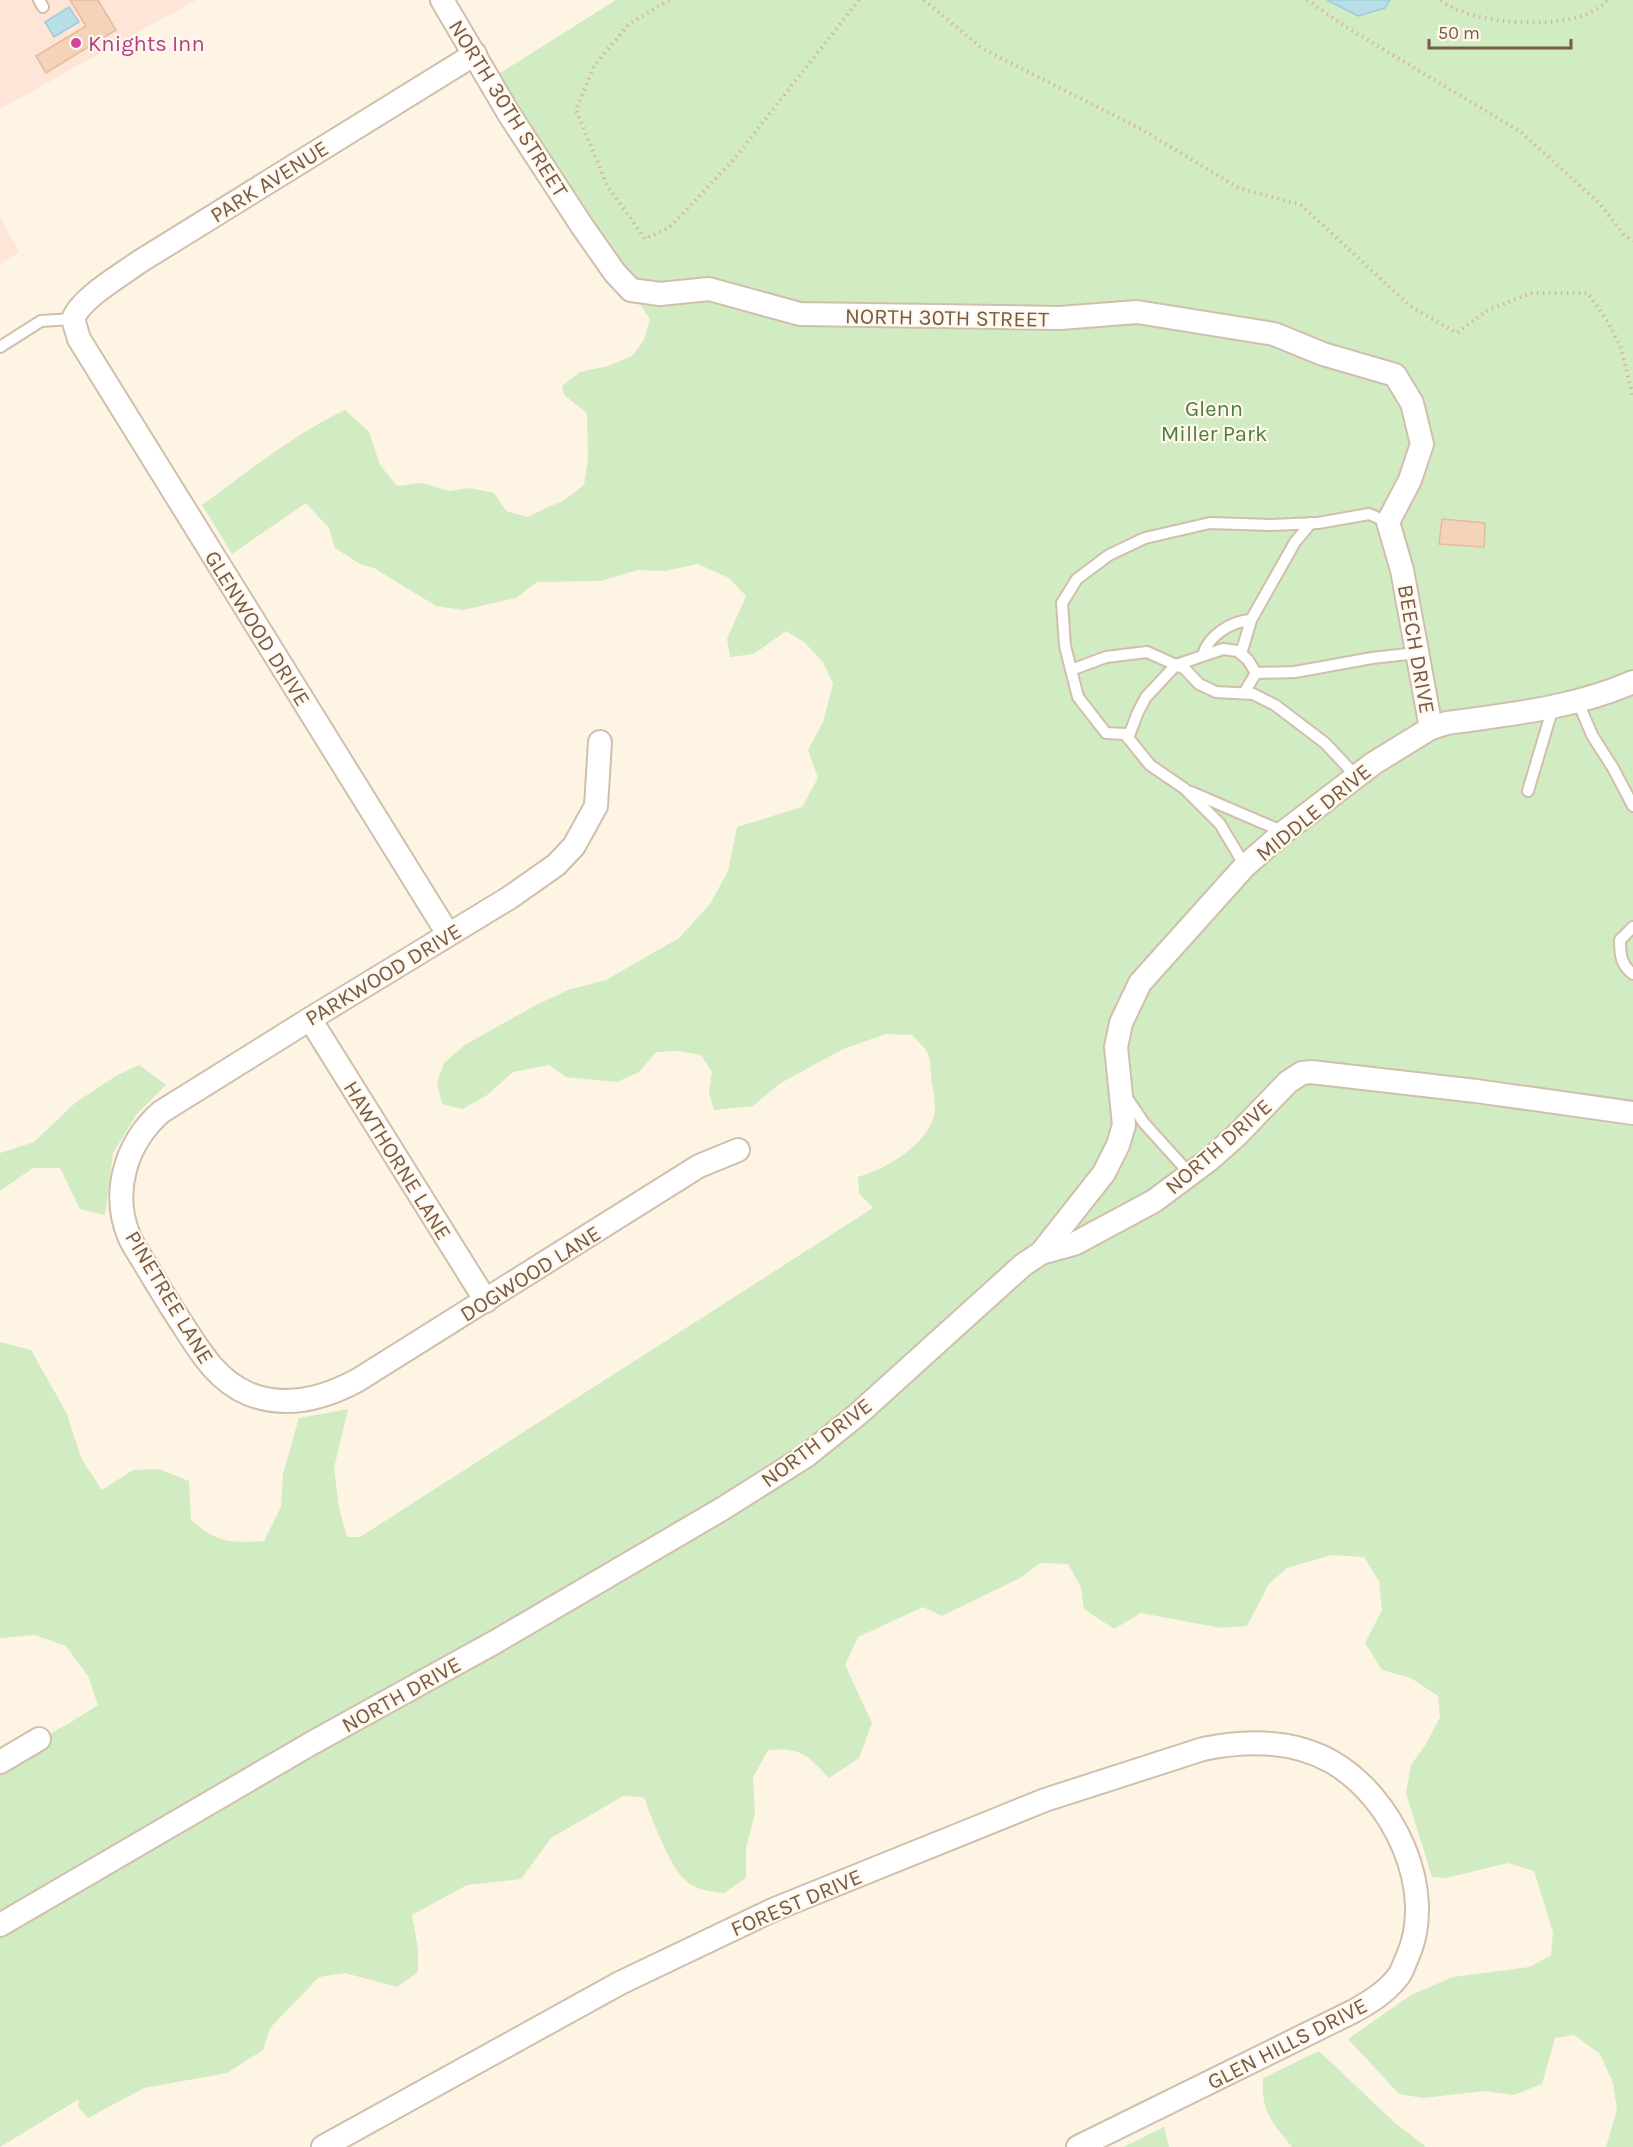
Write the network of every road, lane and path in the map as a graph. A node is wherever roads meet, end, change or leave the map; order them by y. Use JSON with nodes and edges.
{"nodes":[{"id":1,"x":442,"y":0,"type":"edge"},
{"id":2,"x":669,"y":0,"type":"edge"},
{"id":3,"x":859,"y":0,"type":"edge"},
{"id":4,"x":924,"y":0,"type":"edge"},
{"id":5,"x":1307,"y":0,"type":"edge"},
{"id":6,"x":1440,"y":0,"type":"edge"},
{"id":7,"x":1607,"y":0,"type":"edge"},
{"id":8,"x":475,"y":54,"type":"junction"},
{"id":9,"x":1633,"y":241,"type":"edge"},
{"id":10,"x":73,"y":319,"type":"junction"},
{"id":11,"x":0,"y":347,"type":"edge"},
{"id":12,"x":1633,"y":397,"type":"edge"},
{"id":13,"x":1388,"y":522,"type":"junction"},
{"id":14,"x":1311,"y":523,"type":"junction"},
{"id":15,"x":1251,"y":620,"type":"junction"},
{"id":16,"x":1417,"y":652,"type":"junction"},
{"id":17,"x":1241,"y":654,"type":"junction"},
{"id":18,"x":1203,"y":655,"type":"junction"},
{"id":19,"x":1176,"y":665,"type":"junction"},
{"id":20,"x":1071,"y":670,"type":"junction"},
{"id":21,"x":1256,"y":673,"type":"junction"},
{"id":22,"x":1633,"y":682,"type":"edge"},
{"id":23,"x":1244,"y":693,"type":"junction"},
{"id":24,"x":1578,"y":702,"type":"junction"},
{"id":25,"x":1553,"y":707,"type":"junction"},
{"id":26,"x":1431,"y":728,"type":"junction"},
{"id":27,"x":1128,"y":738,"type":"junction"},
{"id":28,"x":600,"y":742,"type":"dead end"},
{"id":29,"x":1356,"y":776,"type":"junction"},
{"id":30,"x":1185,"y":789,"type":"junction"},
{"id":31,"x":1528,"y":791,"type":"dead end"},
{"id":32,"x":1633,"y":806,"type":"edge"},
{"id":33,"x":1284,"y":832,"type":"junction"},
{"id":34,"x":1245,"y":866,"type":"junction"},
{"id":35,"x":1633,"y":927,"type":"edge"},
{"id":36,"x":448,"y":934,"type":"junction"},
{"id":37,"x":1633,"y":974,"type":"edge"},
{"id":38,"x":310,"y":1019,"type":"junction"},
{"id":39,"x":1120,"y":1087,"type":"junction"},
{"id":40,"x":1633,"y":1113,"type":"edge"},
{"id":41,"x":738,"y":1150,"type":"dead end"},
{"id":42,"x":1190,"y":1174,"type":"junction"},
{"id":43,"x":122,"y":1178,"type":"joint"},
{"id":44,"x":1041,"y":1253,"type":"junction"},
{"id":45,"x":486,"y":1301,"type":"junction"},
{"id":46,"x":323,"y":1397,"type":"joint"},
{"id":47,"x":39,"y":1739,"type":"dead end"},
{"id":48,"x":1300,"y":1750,"type":"joint"},
{"id":49,"x":0,"y":1762,"type":"edge"},
{"id":50,"x":0,"y":1925,"type":"edge"},
{"id":51,"x":323,"y":2147,"type":"edge"},
{"id":52,"x":1078,"y":2147,"type":"edge"}],
"edges":[{"from":1,"to":8,"type":"street","name":"NORTH 30TH STREET"},
{"from":2,"to":3,"type":"path"},
{"from":4,"to":12,"type":"path"},
{"from":5,"to":9,"type":"path"},
{"from":6,"to":7,"type":"path"},
{"from":8,"to":10,"type":"street","name":"PARK AVENUE"},
{"from":8,"to":13,"type":"street","name":"NORTH 30TH STREET"},
{"from":10,"to":11,"type":"lane"},
{"from":10,"to":36,"type":"street","name":"GLENWOOD DRIVE"},
{"from":13,"to":14,"type":"lane"},
{"from":13,"to":16,"type":"street","name":"BEECH DRIVE"},
{"from":14,"to":15,"type":"lane"},
{"from":14,"to":20,"type":"lane"},
{"from":15,"to":17,"type":"lane"},
{"from":15,"to":18,"type":"lane"},
{"from":16,"to":21,"type":"lane"},
{"from":16,"to":26,"type":"street","name":"BEECH DRIVE"},
{"from":17,"to":18,"type":"lane"},
{"from":17,"to":21,"type":"lane"},
{"from":18,"to":19,"type":"lane"},
{"from":19,"to":20,"type":"lane"},
{"from":19,"to":23,"type":"lane"},
{"from":19,"to":27,"type":"lane"},
{"from":20,"to":27,"type":"lane"},
{"from":21,"to":23,"type":"lane"},
{"from":22,"to":24,"type":"street","name":"MIDDLE DRIVE"},
{"from":23,"to":29,"type":"lane"},
{"from":24,"to":25,"type":"street","name":"MIDDLE DRIVE"},
{"from":24,"to":32,"type":"lane"},
{"from":25,"to":26,"type":"street","name":"MIDDLE DRIVE"},
{"from":25,"to":31,"type":"lane"},
{"from":26,"to":29,"type":"street","name":"MIDDLE DRIVE"},
{"from":27,"to":30,"type":"lane"},
{"from":28,"to":36,"type":"street","name":"PARKWOOD DRIVE"},
{"from":29,"to":33,"type":"street","name":"MIDDLE DRIVE"},
{"from":30,"to":33,"type":"lane"},
{"from":30,"to":34,"type":"lane"},
{"from":33,"to":34,"type":"street","name":"MIDDLE DRIVE"},
{"from":34,"to":39,"type":"street","name":"MIDDLE DRIVE"},
{"from":35,"to":37,"type":"lane"},
{"from":36,"to":38,"type":"street","name":"PARKWOOD DRIVE"},
{"from":38,"to":43,"type":"street","name":"PARKWOOD DRIVE"},
{"from":38,"to":45,"type":"street","name":"HAWTHORNE LANE"},
{"from":39,"to":42,"type":"lane"},
{"from":39,"to":44,"type":"street","name":"MIDDLE DRIVE"},
{"from":40,"to":42,"type":"street","name":"NORTH DRIVE"},
{"from":41,"to":45,"type":"street","name":"DOGWOOD LANE"},
{"from":42,"to":44,"type":"street","name":"NORTH DRIVE"},
{"from":43,"to":46,"type":"street","name":"PINETREE LANE"},
{"from":44,"to":50,"type":"street","name":"NORTH DRIVE"},
{"from":45,"to":46,"type":"street","name":"DOGWOOD LANE"},
{"from":47,"to":49,"type":"street"},
{"from":48,"to":51,"type":"street","name":"FOREST DRIVE"},
{"from":48,"to":52,"type":"street","name":"GLEN HILLS DRIVE"}]}
